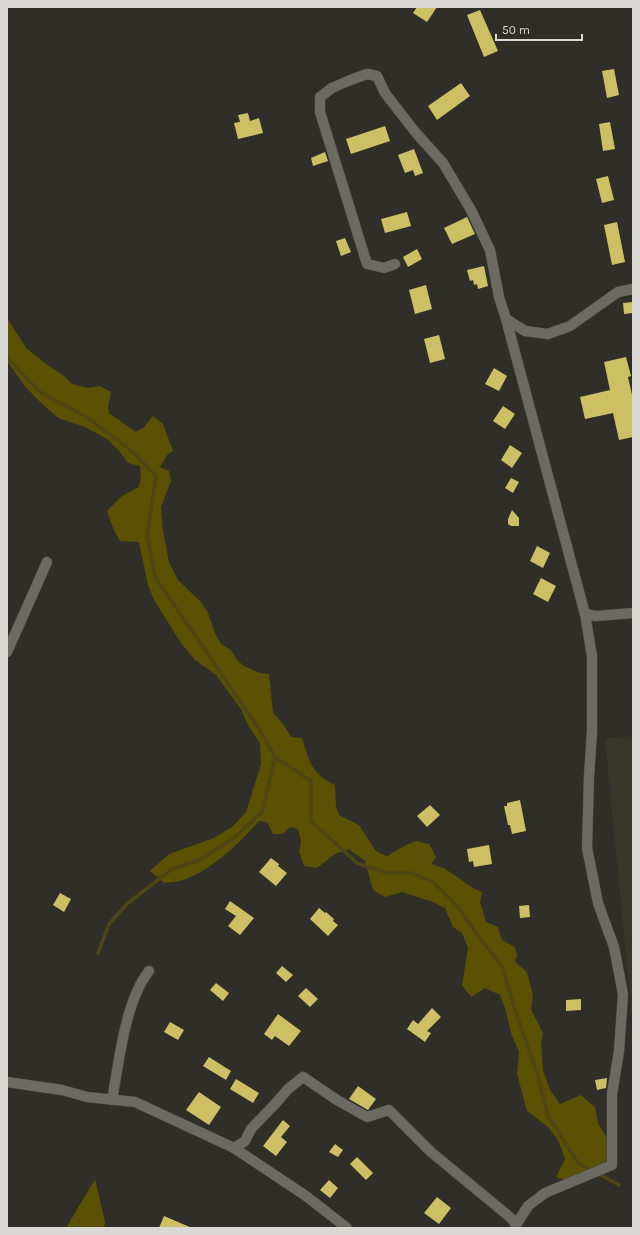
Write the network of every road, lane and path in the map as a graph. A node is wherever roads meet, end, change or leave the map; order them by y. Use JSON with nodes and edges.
{"nodes":[{"id":1,"x":395,"y":264,"type":"dead end"},
{"id":2,"x":633,"y":289,"type":"edge"},
{"id":3,"x":506,"y":319,"type":"junction"},
{"id":4,"x":47,"y":562,"type":"dead end"},
{"id":5,"x":633,"y":612,"type":"edge"},
{"id":6,"x":585,"y":614,"type":"junction"},
{"id":7,"x":7,"y":652,"type":"edge"},
{"id":8,"x":149,"y":971,"type":"dead end"},
{"id":9,"x":7,"y":1082,"type":"edge"},
{"id":10,"x":112,"y":1100,"type":"junction"},
{"id":11,"x":234,"y":1148,"type":"junction"},
{"id":12,"x":347,"y":1228,"type":"edge"}],
"edges":[{"from":1,"to":3,"type":"street"},
{"from":2,"to":3,"type":"street"},
{"from":3,"to":6,"type":"street"},
{"from":4,"to":7,"type":"street"},
{"from":5,"to":6,"type":"street"},
{"from":6,"to":11,"type":"street"},
{"from":8,"to":10,"type":"street"},
{"from":9,"to":10,"type":"street"},
{"from":10,"to":11,"type":"street"},
{"from":11,"to":12,"type":"street"}]}
